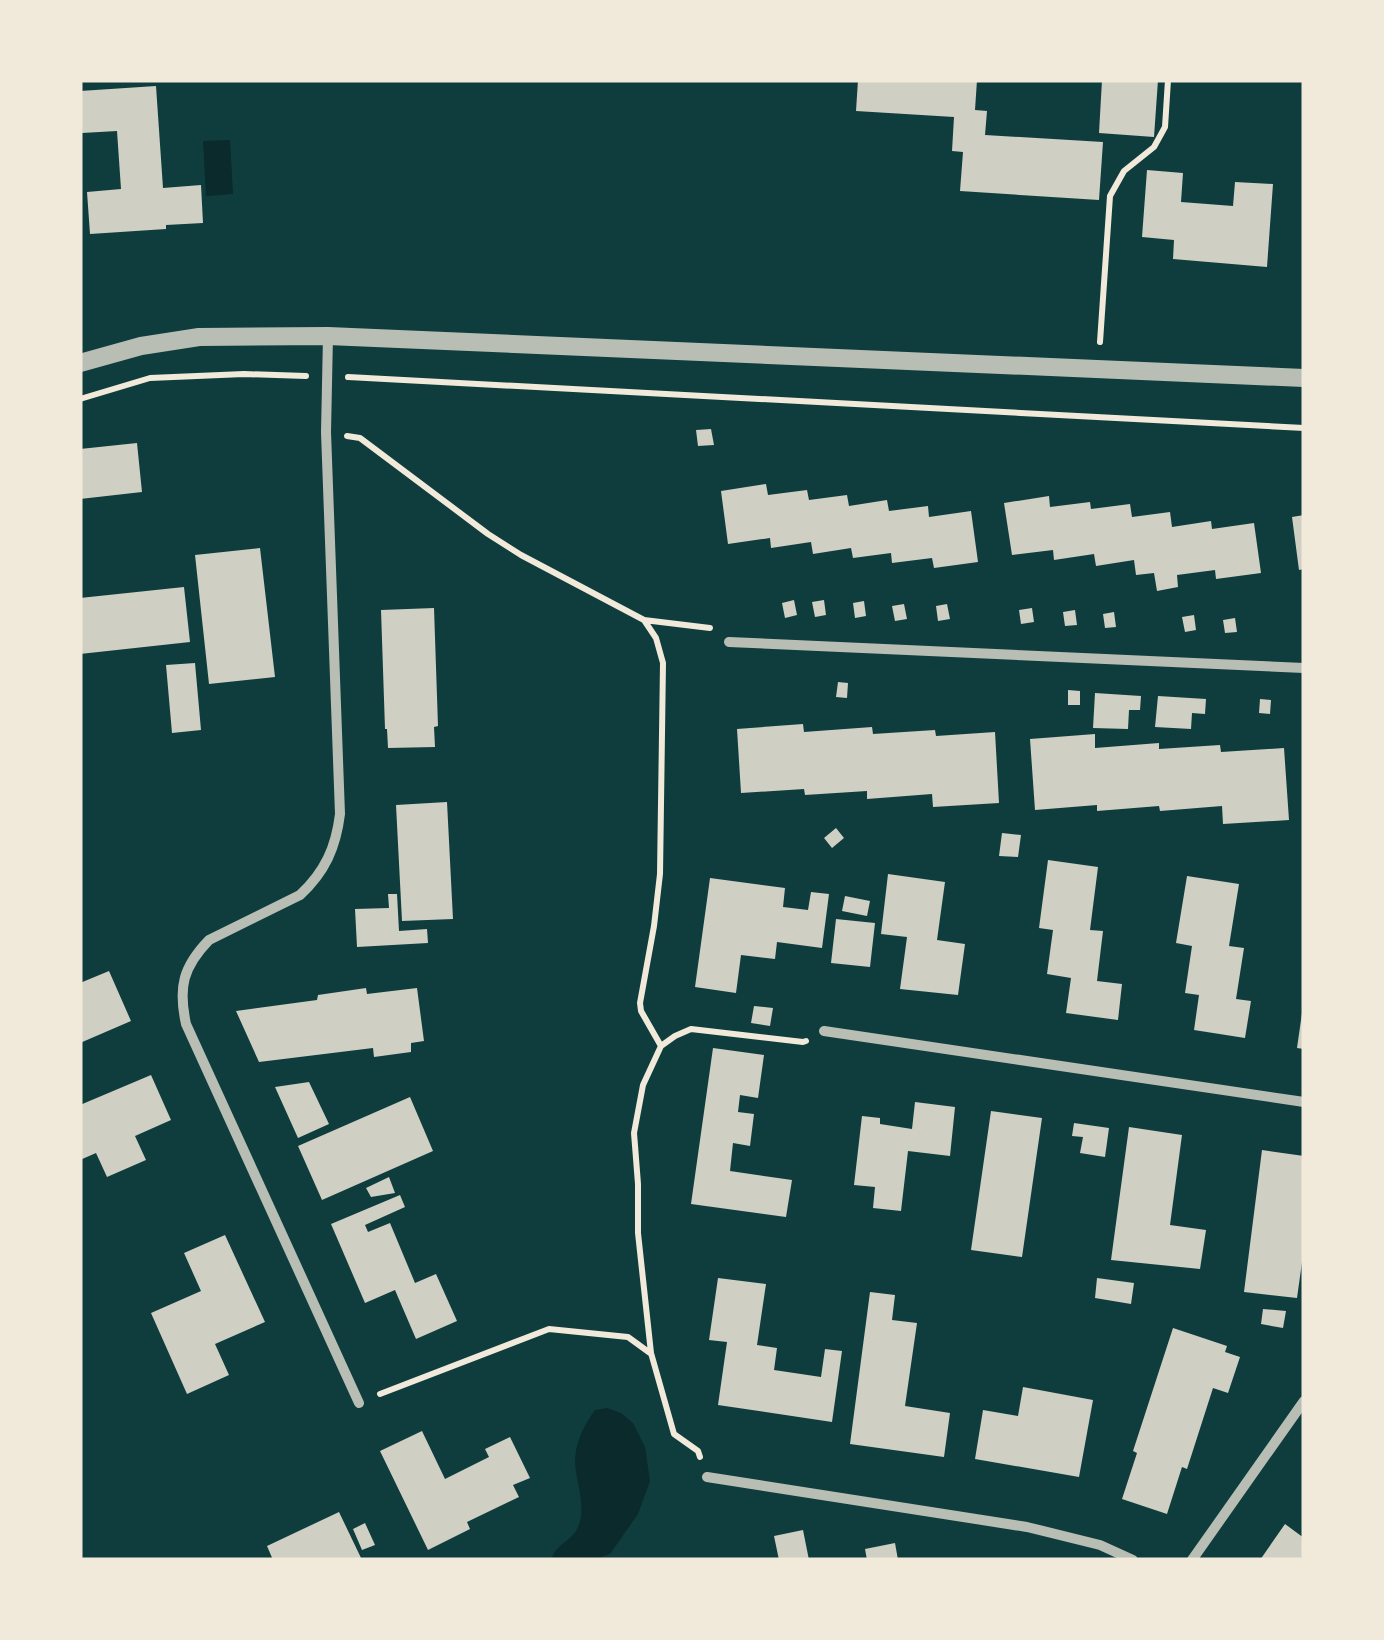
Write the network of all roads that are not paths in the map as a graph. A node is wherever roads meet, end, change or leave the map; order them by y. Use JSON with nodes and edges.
{"nodes":[{"id":1,"x":328,"y":336,"type":"junction"},
{"id":2,"x":80,"y":363,"type":"edge"},
{"id":3,"x":1304,"y":378,"type":"edge"},
{"id":4,"x":729,"y":642,"type":"road end"},
{"id":5,"x":1304,"y":668,"type":"edge"},
{"id":6,"x":824,"y":1032,"type":"road end"},
{"id":7,"x":1304,"y":1102,"type":"edge"},
{"id":8,"x":1304,"y":1401,"type":"edge"},
{"id":9,"x":359,"y":1403,"type":"road end"},
{"id":10,"x":707,"y":1477,"type":"road end"},
{"id":11,"x":1133,"y":1560,"type":"edge"},
{"id":12,"x":1192,"y":1560,"type":"edge"}],
"edges":[{"from":1,"to":2,"type":"street"},
{"from":1,"to":3,"type":"street"},
{"from":1,"to":9,"type":"street"},
{"from":4,"to":5,"type":"street"},
{"from":6,"to":7,"type":"street"},
{"from":8,"to":12,"type":"street"},
{"from":10,"to":11,"type":"street"}]}
